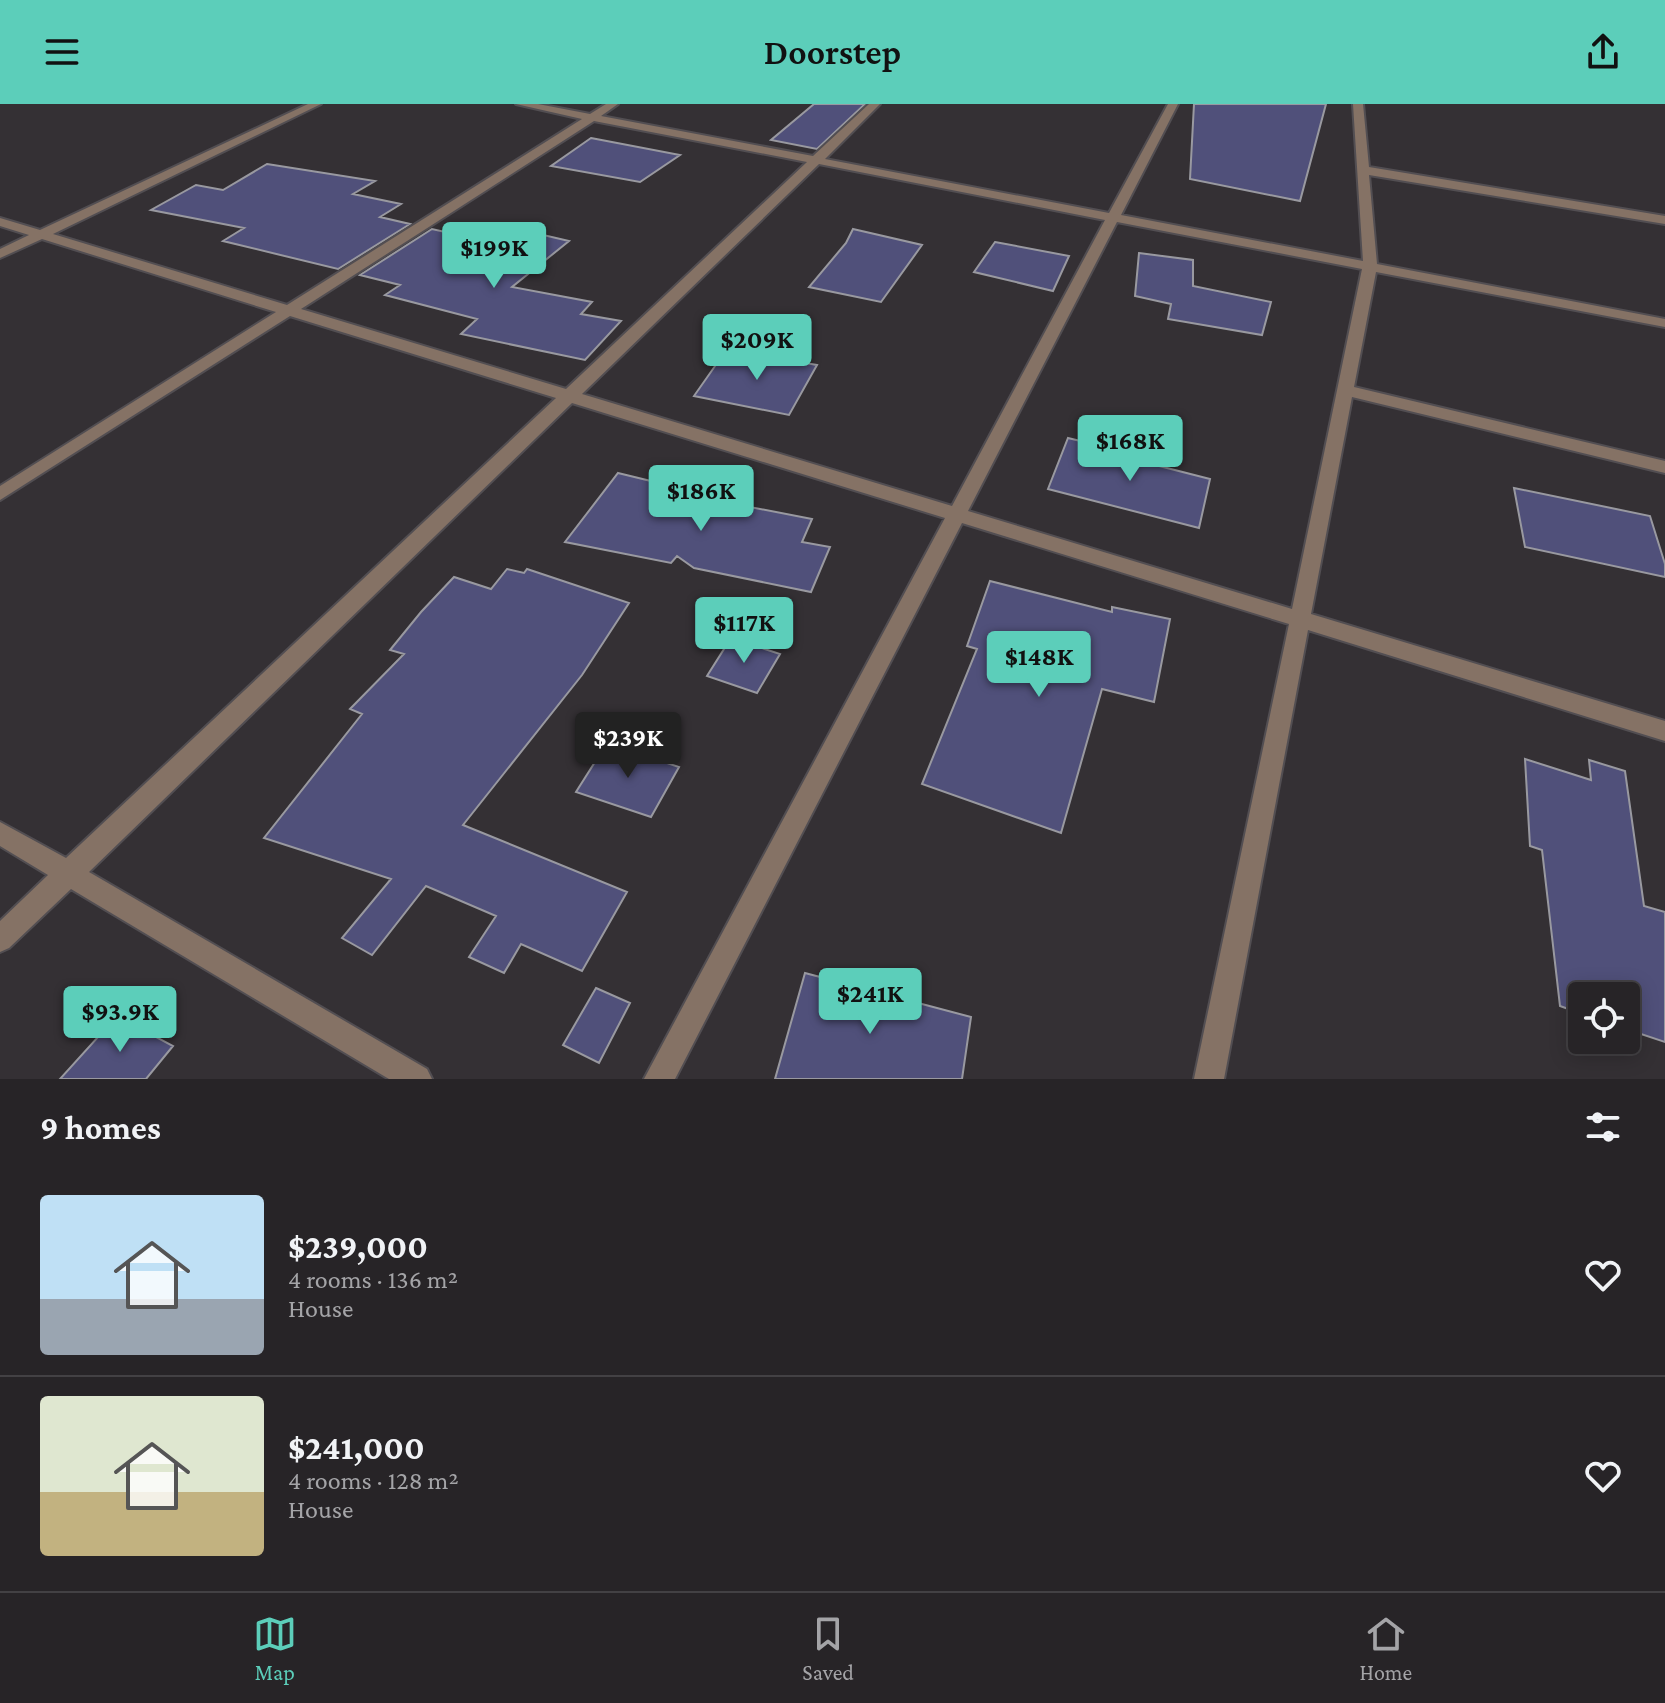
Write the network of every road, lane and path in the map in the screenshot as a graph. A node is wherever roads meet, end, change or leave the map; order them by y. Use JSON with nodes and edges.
{"nodes":[{"id":1,"x":316,"y":104,"type":"edge"},
{"id":2,"x":521,"y":104,"type":"edge"},
{"id":3,"x":613,"y":104,"type":"edge"},
{"id":4,"x":875,"y":104,"type":"edge"},
{"id":5,"x":1173,"y":104,"type":"edge"},
{"id":6,"x":1358,"y":104,"type":"edge"},
{"id":7,"x":592,"y":117,"type":"junction"},
{"id":8,"x":817,"y":160,"type":"junction"},
{"id":9,"x":1363,"y":170,"type":"junction"},
{"id":10,"x":1114,"y":217,"type":"junction"},
{"id":11,"x":1665,"y":220,"type":"edge"},
{"id":12,"x":0,"y":222,"type":"edge"},
{"id":13,"x":42,"y":235,"type":"junction"},
{"id":14,"x":0,"y":254,"type":"edge"},
{"id":15,"x":1370,"y":265,"type":"junction"},
{"id":16,"x":289,"y":310,"type":"junction"},
{"id":17,"x":1665,"y":323,"type":"edge"},
{"id":18,"x":1345,"y":390,"type":"junction"},
{"id":19,"x":569,"y":396,"type":"junction"},
{"id":20,"x":1665,"y":467,"type":"edge"},
{"id":21,"x":0,"y":494,"type":"edge"},
{"id":22,"x":957,"y":514,"type":"junction"},
{"id":23,"x":1300,"y":619,"type":"junction"},
{"id":24,"x":1665,"y":731,"type":"edge"},
{"id":25,"x":0,"y":833,"type":"edge"},
{"id":26,"x":69,"y":873,"type":"junction"},
{"id":27,"x":0,"y":939,"type":"edge"},
{"id":28,"x":417,"y":1079,"type":"edge"},
{"id":29,"x":659,"y":1079,"type":"edge"},
{"id":30,"x":1209,"y":1079,"type":"edge"}],
"edges":[{"from":1,"to":13,"type":"street"},
{"from":2,"to":7,"type":"street"},
{"from":3,"to":7,"type":"street"},
{"from":4,"to":8,"type":"street"},
{"from":5,"to":10,"type":"street"},
{"from":6,"to":9,"type":"street"},
{"from":7,"to":8,"type":"street"},
{"from":7,"to":16,"type":"street"},
{"from":8,"to":10,"type":"street"},
{"from":8,"to":19,"type":"street"},
{"from":9,"to":11,"type":"street"},
{"from":9,"to":15,"type":"street"},
{"from":10,"to":15,"type":"street"},
{"from":10,"to":22,"type":"street"},
{"from":12,"to":13,"type":"street"},
{"from":13,"to":14,"type":"street"},
{"from":13,"to":16,"type":"street"},
{"from":15,"to":17,"type":"street"},
{"from":15,"to":18,"type":"street"},
{"from":16,"to":19,"type":"street"},
{"from":16,"to":21,"type":"street"},
{"from":18,"to":20,"type":"street"},
{"from":18,"to":23,"type":"street"},
{"from":19,"to":22,"type":"street"},
{"from":19,"to":26,"type":"street"},
{"from":22,"to":23,"type":"street"},
{"from":22,"to":29,"type":"street"},
{"from":23,"to":24,"type":"street"},
{"from":23,"to":30,"type":"street"},
{"from":25,"to":26,"type":"street"},
{"from":26,"to":27,"type":"street"},
{"from":26,"to":28,"type":"street"}]}
